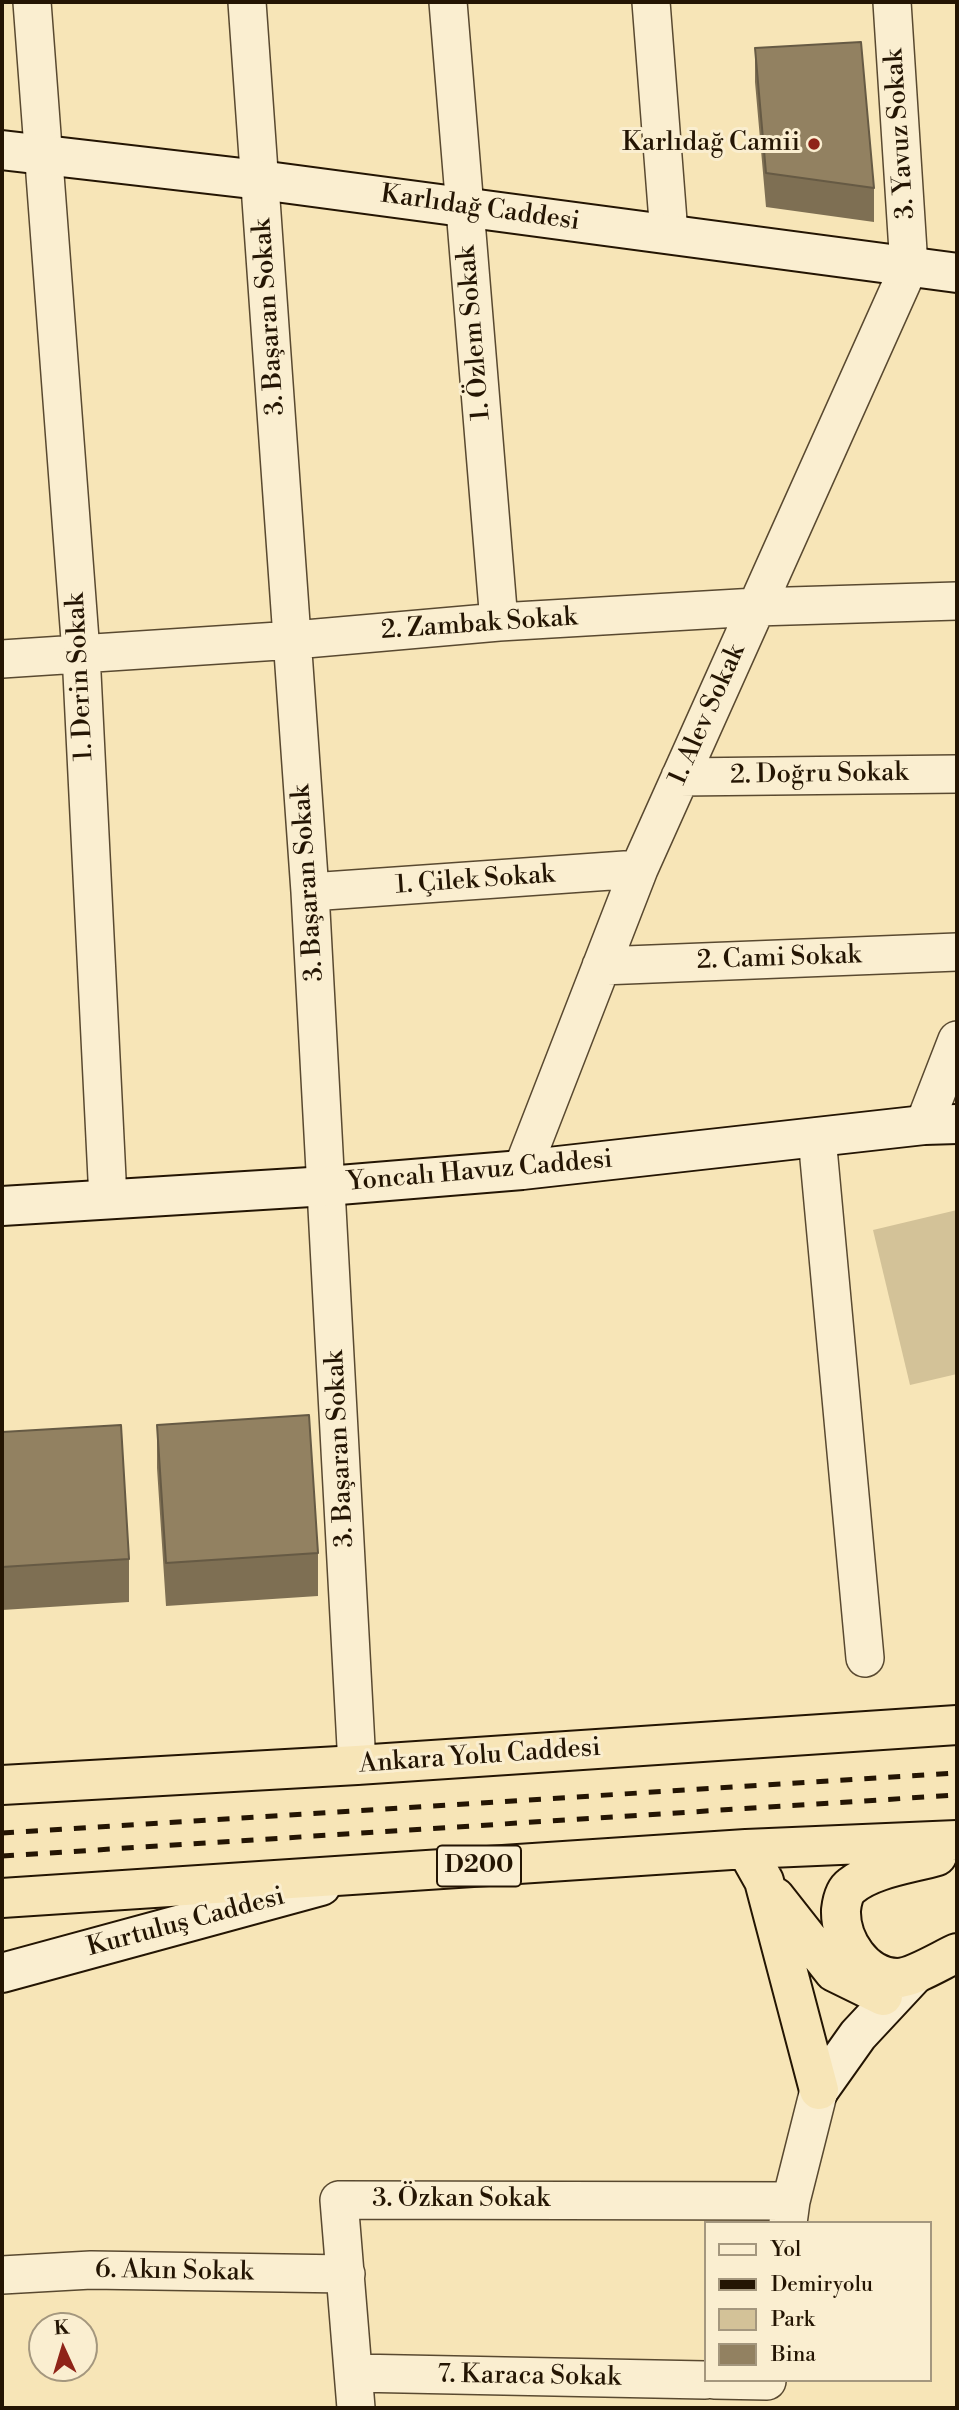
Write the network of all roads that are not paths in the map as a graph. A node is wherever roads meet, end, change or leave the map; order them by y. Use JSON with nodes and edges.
{"nodes":[{"id":1,"x":32,"y":2,"type":"edge"},
{"id":2,"x":247,"y":2,"type":"edge"},
{"id":3,"x":448,"y":2,"type":"edge"},
{"id":4,"x":651,"y":2,"type":"edge"},
{"id":5,"x":892,"y":2,"type":"edge"},
{"id":6,"x":2,"y":150,"type":"edge"},
{"id":7,"x":44,"y":155,"type":"junction"},
{"id":8,"x":260,"y":180,"type":"junction"},
{"id":9,"x":465,"y":208,"type":"junction"},
{"id":10,"x":669,"y":234,"type":"junction"},
{"id":11,"x":909,"y":267,"type":"junction"},
{"id":12,"x":957,"y":273,"type":"edge"},
{"id":13,"x":957,"y":601,"type":"edge"},
{"id":14,"x":756,"y":607,"type":"junction"},
{"id":15,"x":499,"y":622,"type":"junction"},
{"id":16,"x":294,"y":639,"type":"junction"},
{"id":17,"x":81,"y":653,"type":"junction"},
{"id":18,"x":2,"y":659,"type":"edge"},
{"id":19,"x":957,"y":774,"type":"edge"},
{"id":20,"x":680,"y":776,"type":"junction"},
{"id":21,"x":639,"y":869,"type":"junction"},
{"id":22,"x":310,"y":892,"type":"junction"},
{"id":23,"x":957,"y":952,"type":"edge"},
{"id":24,"x":601,"y":966,"type":"junction"},
{"id":25,"x":957,"y":1040,"type":"edge"},
{"id":26,"x":941,"y":1124,"type":"edge"},
{"id":27,"x":817,"y":1137,"type":"junction"},
{"id":28,"x":522,"y":1170,"type":"junction"},
{"id":29,"x":327,"y":1186,"type":"junction"},
{"id":30,"x":108,"y":1199,"type":"junction"},
{"id":31,"x":2,"y":1206,"type":"edge"},
{"id":32,"x":865,"y":1658,"type":"dead end"},
{"id":33,"x":957,"y":1725,"type":"edge"},
{"id":34,"x":357,"y":1765,"type":"junction"},
{"id":35,"x":2,"y":1785,"type":"edge"},
{"id":36,"x":957,"y":1840,"type":"edge"},
{"id":37,"x":957,"y":1851,"type":"edge"},
{"id":38,"x":755,"y":1865,"type":"junction"},
{"id":39,"x":370,"y":1873,"type":"junction"},
{"id":40,"x":2,"y":1898,"type":"edge"},
{"id":41,"x":957,"y":1953,"type":"edge"},
{"id":42,"x":917,"y":1971,"type":"junction"},
{"id":43,"x":2,"y":1973,"type":"edge"},
{"id":44,"x":957,"y":1974,"type":"edge"},
{"id":45,"x":892,"y":2000,"type":"junction"},
{"id":46,"x":819,"y":2090,"type":"junction"},
{"id":47,"x":790,"y":2212,"type":"edge"},
{"id":48,"x":346,"y":2273,"type":"junction"},
{"id":49,"x":2,"y":2275,"type":"edge"},
{"id":50,"x":704,"y":2380,"type":"edge"},
{"id":51,"x":724,"y":2382,"type":"edge"},
{"id":52,"x":766,"y":2390,"type":"edge"},
{"id":53,"x":355,"y":2391,"type":"edge"}],
"edges":[{"from":1,"to":7,"type":"street","name":"1. Derin Sokak"},
{"from":2,"to":8,"type":"street","name":"3. Başaran Sokak"},
{"from":3,"to":9,"type":"street","name":"1. Özlem Sokak"},
{"from":4,"to":10,"type":"street"},
{"from":5,"to":11,"type":"street","name":"3. Yavuz Sokak"},
{"from":6,"to":7,"type":"main road","name":"Karlıdağ Caddesi"},
{"from":7,"to":8,"type":"main road","name":"Karlıdağ Caddesi"},
{"from":7,"to":17,"type":"street","name":"1. Derin Sokak"},
{"from":8,"to":9,"type":"main road","name":"Karlıdağ Caddesi"},
{"from":8,"to":16,"type":"street","name":"3. Başaran Sokak"},
{"from":9,"to":10,"type":"main road","name":"Karlıdağ Caddesi"},
{"from":9,"to":15,"type":"street","name":"1. Özlem Sokak"},
{"from":10,"to":11,"type":"main road","name":"Karlıdağ Caddesi"},
{"from":11,"to":12,"type":"main road","name":"Karlıdağ Caddesi"},
{"from":11,"to":14,"type":"street","name":"1. Alev Sokak"},
{"from":13,"to":14,"type":"street","name":"2. Zambak Sokak"},
{"from":14,"to":15,"type":"street","name":"2. Zambak Sokak"},
{"from":14,"to":20,"type":"street","name":"1. Alev Sokak"},
{"from":15,"to":16,"type":"street","name":"2. Zambak Sokak"},
{"from":16,"to":17,"type":"street","name":"2. Zambak Sokak"},
{"from":16,"to":22,"type":"street","name":"3. Başaran Sokak"},
{"from":17,"to":18,"type":"street","name":"2. Zambak Sokak"},
{"from":17,"to":30,"type":"street","name":"1. Derin Sokak"},
{"from":19,"to":20,"type":"street","name":"2. Doğru Sokak"},
{"from":20,"to":21,"type":"street","name":"1. Alev Sokak"},
{"from":21,"to":22,"type":"street","name":"1. Çilek Sokak"},
{"from":21,"to":24,"type":"street","name":"1. Alev Sokak"},
{"from":22,"to":29,"type":"street","name":"3. Başaran Sokak"},
{"from":23,"to":24,"type":"street","name":"2. Cami Sokak"},
{"from":24,"to":28,"type":"street","name":"1. Alev Sokak"},
{"from":25,"to":26,"type":"street"},
{"from":26,"to":27,"type":"main road","name":"Yoncalı Havuz Caddesi"},
{"from":27,"to":28,"type":"main road","name":"Yoncalı Havuz Caddesi"},
{"from":27,"to":32,"type":"street"},
{"from":28,"to":29,"type":"main road","name":"Yoncalı Havuz Caddesi"},
{"from":29,"to":30,"type":"main road","name":"Yoncalı Havuz Caddesi"},
{"from":29,"to":34,"type":"street","name":"3. Başaran Sokak"},
{"from":30,"to":31,"type":"main road","name":"Yoncalı Havuz Caddesi"},
{"from":33,"to":34,"type":"highway","name":"Ankara Yolu Caddesi"},
{"from":34,"to":35,"type":"highway","name":"Ankara Yolu Caddesi"},
{"from":36,"to":38,"type":"highway","number":"D200"},
{"from":37,"to":42,"type":"highway"},
{"from":38,"to":39,"type":"highway","number":"D200"},
{"from":38,"to":45,"type":"highway"},
{"from":38,"to":46,"type":"highway"},
{"from":39,"to":40,"type":"highway","number":"D200"},
{"from":39,"to":43,"type":"main road","name":"Kurtuluş Caddesi"},
{"from":41,"to":42,"type":"highway"},
{"from":42,"to":45,"type":"main road"},
{"from":44,"to":45,"type":"main road"},
{"from":45,"to":46,"type":"main road"},
{"from":46,"to":47,"type":"street"},
{"from":47,"to":48,"type":"street","name":"3. Özkan Sokak"},
{"from":48,"to":49,"type":"street","name":"6. Akın Sokak"},
{"from":48,"to":53,"type":"street","name":"3. Özkan Sokak"},
{"from":50,"to":53,"type":"street","name":"7. Karaca Sokak"},
{"from":51,"to":52,"type":"street"}]}
